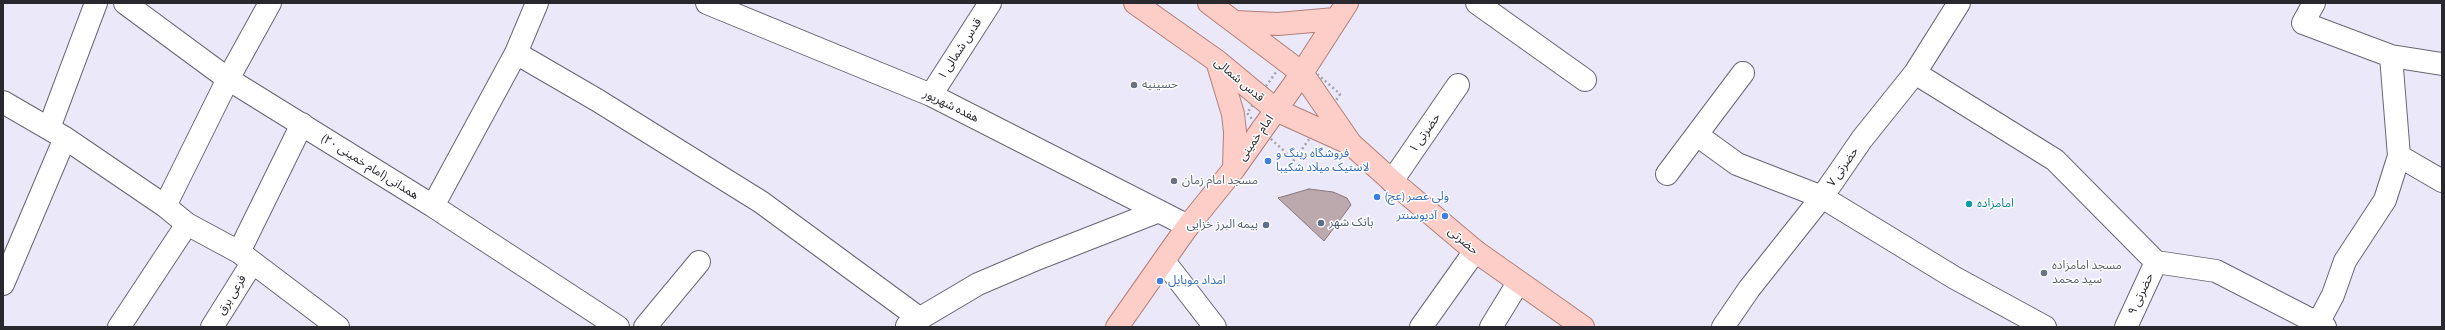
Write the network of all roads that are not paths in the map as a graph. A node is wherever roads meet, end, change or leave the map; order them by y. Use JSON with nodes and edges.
{"nodes":[{"id":1,"x":96,"y":3,"type":"edge"},
{"id":2,"x":125,"y":3,"type":"edge"},
{"id":3,"x":270,"y":3,"type":"edge"},
{"id":4,"x":537,"y":3,"type":"edge"},
{"id":5,"x":990,"y":3,"type":"edge"},
{"id":6,"x":1135,"y":3,"type":"edge"},
{"id":7,"x":1209,"y":3,"type":"edge"},
{"id":8,"x":1477,"y":3,"type":"edge"},
{"id":9,"x":1959,"y":3,"type":"edge"},
{"id":10,"x":2314,"y":3,"type":"edge"},
{"id":11,"x":714,"y":5,"type":"edge"},
{"id":12,"x":1341,"y":11,"type":"edge"},
{"id":13,"x":1235,"y":22,"type":"junction"},
{"id":14,"x":516,"y":52,"type":"junction"},
{"id":15,"x":2391,"y":56,"type":"junction"},
{"id":16,"x":1217,"y":61,"type":"junction"},
{"id":17,"x":2442,"y":64,"type":"edge"},
{"id":18,"x":1302,"y":73,"type":"junction"},
{"id":19,"x":1743,"y":73,"type":"dead end"},
{"id":20,"x":1915,"y":73,"type":"junction"},
{"id":21,"x":228,"y":79,"type":"junction"},
{"id":22,"x":1585,"y":80,"type":"dead end"},
{"id":23,"x":1458,"y":85,"type":"dead end"},
{"id":24,"x":931,"y":95,"type":"junction"},
{"id":25,"x":3,"y":102,"type":"edge"},
{"id":26,"x":1276,"y":110,"type":"junction"},
{"id":27,"x":302,"y":124,"type":"junction"},
{"id":28,"x":57,"y":133,"type":"junction"},
{"id":29,"x":1697,"y":135,"type":"junction"},
{"id":30,"x":1351,"y":144,"type":"junction"},
{"id":31,"x":2399,"y":156,"type":"junction"},
{"id":32,"x":1234,"y":169,"type":"junction"},
{"id":33,"x":1667,"y":174,"type":"dead end"},
{"id":34,"x":1392,"y":181,"type":"junction"},
{"id":35,"x":2442,"y":181,"type":"edge"},
{"id":36,"x":1822,"y":197,"type":"junction"},
{"id":37,"x":165,"y":206,"type":"junction"},
{"id":38,"x":433,"y":206,"type":"junction"},
{"id":39,"x":1159,"y":211,"type":"junction"},
{"id":40,"x":187,"y":224,"type":"junction"},
{"id":41,"x":1188,"y":226,"type":"junction"},
{"id":42,"x":1475,"y":251,"type":"junction"},
{"id":43,"x":245,"y":257,"type":"junction"},
{"id":44,"x":1164,"y":261,"type":"junction"},
{"id":45,"x":700,"y":262,"type":"dead end"},
{"id":46,"x":2156,"y":262,"type":"junction"},
{"id":47,"x":1518,"y":283,"type":"junction"},
{"id":48,"x":3,"y":284,"type":"edge"},
{"id":49,"x":912,"y":323,"type":"edge"},
{"id":50,"x":2320,"y":326,"type":"edge"},
{"id":51,"x":119,"y":327,"type":"edge"},
{"id":52,"x":212,"y":327,"type":"edge"},
{"id":53,"x":338,"y":327,"type":"edge"},
{"id":54,"x":618,"y":327,"type":"edge"},
{"id":55,"x":645,"y":327,"type":"edge"},
{"id":56,"x":1117,"y":327,"type":"edge"},
{"id":57,"x":1215,"y":327,"type":"edge"},
{"id":58,"x":1421,"y":327,"type":"edge"},
{"id":59,"x":1491,"y":327,"type":"edge"},
{"id":60,"x":1583,"y":327,"type":"edge"},
{"id":61,"x":1723,"y":327,"type":"edge"},
{"id":62,"x":2045,"y":327,"type":"edge"},
{"id":63,"x":2126,"y":327,"type":"edge"}],
"edges":[{"from":1,"to":28,"type":"street"},
{"from":2,"to":21,"type":"street","name":"همدانی (امام خمینی ۲۰)"},
{"from":3,"to":21,"type":"street"},
{"from":4,"to":14,"type":"street"},
{"from":5,"to":24,"type":"street","name":"قدس شمالی ۱"},
{"from":6,"to":16,"type":"main road","name":"قدس شمالی"},
{"from":7,"to":13,"type":"main road"},
{"from":8,"to":22,"type":"street"},
{"from":9,"to":20,"type":"street","name":"حضرتی ۷"},
{"from":10,"to":15,"type":"street"},
{"from":11,"to":24,"type":"street","name":"هفده شهریور"},
{"from":12,"to":13,"type":"main road"},
{"from":12,"to":18,"type":"main road","name":"امام خمینی"},
{"from":13,"to":18,"type":"main road"},
{"from":14,"to":38,"type":"street"},
{"from":14,"to":49,"type":"street"},
{"from":15,"to":17,"type":"street"},
{"from":15,"to":31,"type":"street"},
{"from":16,"to":26,"type":"main road","name":"قدس شمالی"},
{"from":16,"to":32,"type":"main road"},
{"from":18,"to":26,"type":"main road","name":"امام خمینی"},
{"from":18,"to":30,"type":"main road"},
{"from":19,"to":29,"type":"street"},
{"from":20,"to":36,"type":"street","name":"حضرتی ۷"},
{"from":20,"to":46,"type":"street"},
{"from":21,"to":27,"type":"street","name":"همدانی (امام خمینی ۲۰)"},
{"from":21,"to":37,"type":"street"},
{"from":23,"to":34,"type":"street","name":"حضرتی ۱"},
{"from":24,"to":39,"type":"street","name":"هفده شهریور"},
{"from":25,"to":28,"type":"street"},
{"from":26,"to":30,"type":"main road","name":"قدس شمالی"},
{"from":26,"to":32,"type":"main road","name":"امام خمینی"},
{"from":27,"to":38,"type":"street","name":"همدانی (امام خمینی ۲۰)"},
{"from":27,"to":43,"type":"street","name":"فرعی برق"},
{"from":28,"to":37,"type":"street"},
{"from":28,"to":48,"type":"street"},
{"from":29,"to":33,"type":"street"},
{"from":29,"to":36,"type":"street"},
{"from":30,"to":34,"type":"main road","name":"حضرتی"},
{"from":31,"to":35,"type":"street"},
{"from":31,"to":50,"type":"street"},
{"from":32,"to":41,"type":"main road","name":"امام خمینی"},
{"from":34,"to":42,"type":"main road","name":"حضرتی"},
{"from":36,"to":61,"type":"street","name":"حضرتی ۷"},
{"from":36,"to":62,"type":"street"},
{"from":37,"to":40,"type":"street"},
{"from":38,"to":54,"type":"street","name":"همدانی (امام خمینی ۲۰)"},
{"from":39,"to":41,"type":"street","name":"هفده شهریور"},
{"from":39,"to":49,"type":"street"},
{"from":40,"to":43,"type":"street"},
{"from":40,"to":51,"type":"street"},
{"from":41,"to":44,"type":"main road","name":"امام خمینی"},
{"from":42,"to":47,"type":"main road","name":"حضرتی"},
{"from":42,"to":58,"type":"street"},
{"from":43,"to":52,"type":"street","name":"فرعی برق"},
{"from":43,"to":53,"type":"street"},
{"from":44,"to":56,"type":"main road","name":"امام خمینی"},
{"from":44,"to":57,"type":"street"},
{"from":45,"to":55,"type":"street"},
{"from":46,"to":50,"type":"street"},
{"from":46,"to":63,"type":"street","name":"حضرتی ۹"},
{"from":47,"to":59,"type":"street"},
{"from":47,"to":60,"type":"main road","name":"حضرتی"}]}
